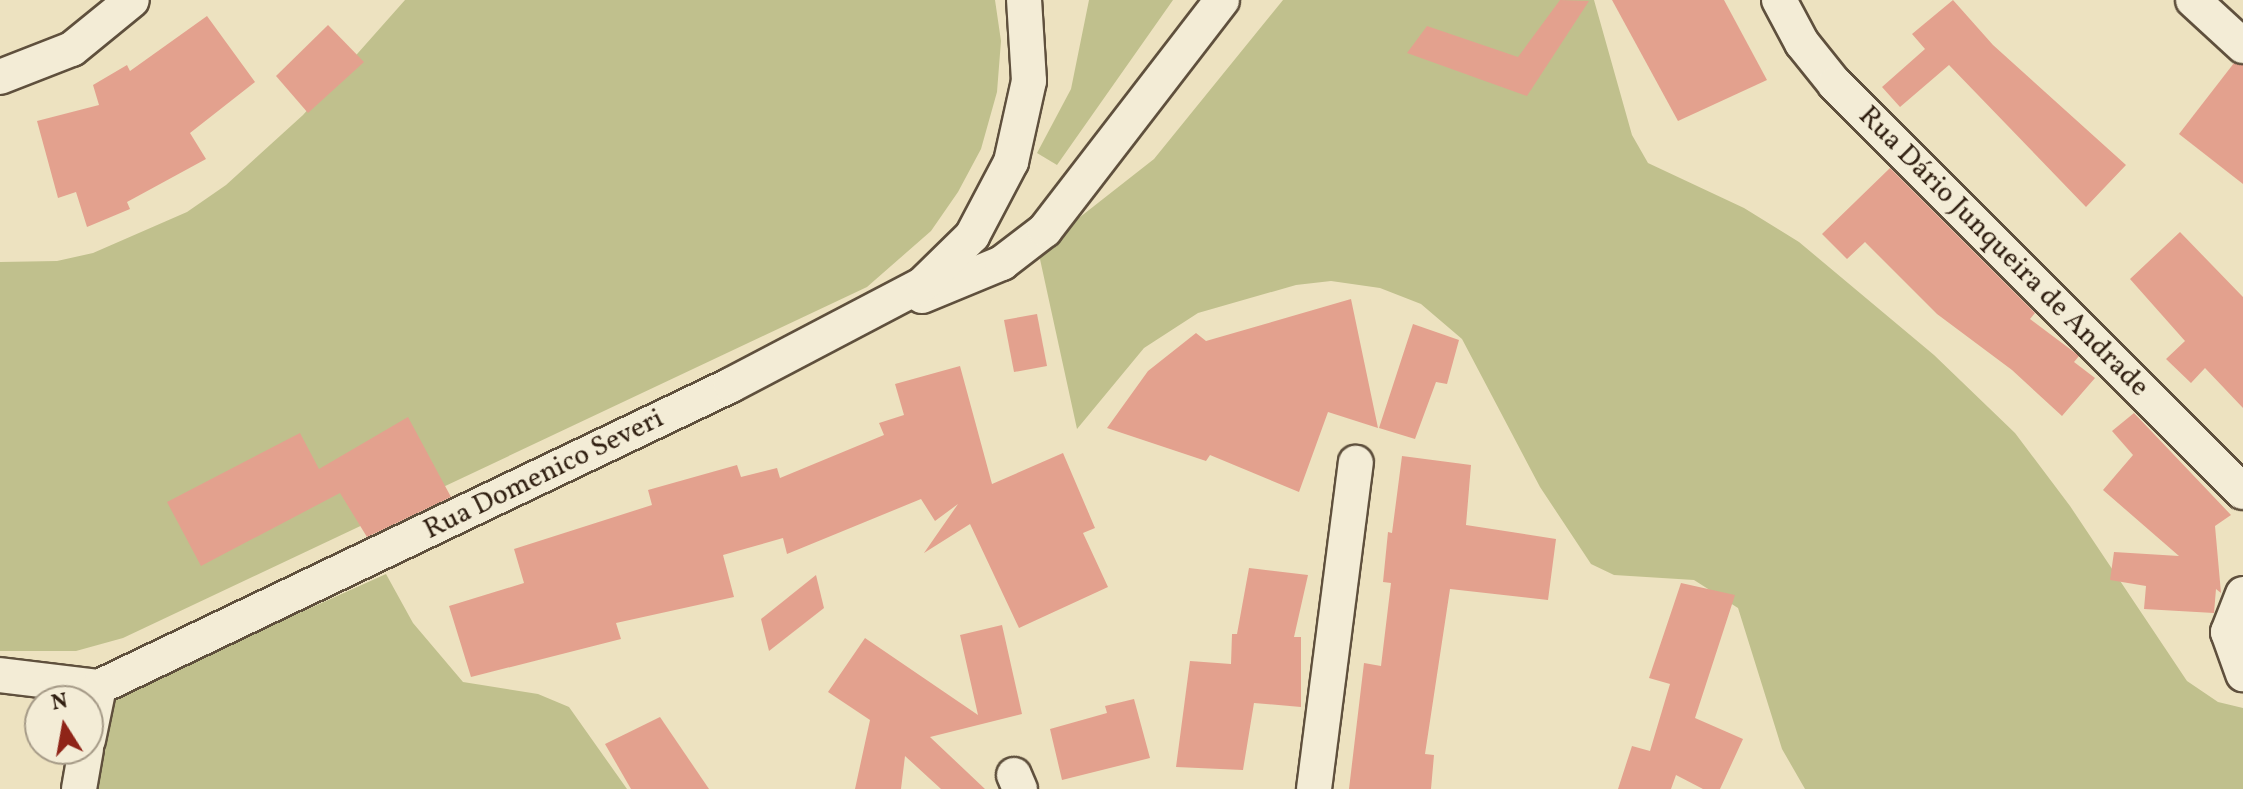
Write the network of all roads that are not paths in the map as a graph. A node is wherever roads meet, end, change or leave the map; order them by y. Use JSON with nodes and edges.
{"nodes":[{"id":1,"x":132,"y":0,"type":"edge"},
{"id":2,"x":1024,"y":0,"type":"edge"},
{"id":3,"x":1222,"y":0,"type":"edge"},
{"id":4,"x":1779,"y":0,"type":"edge"},
{"id":5,"x":2193,"y":0,"type":"edge"},
{"id":6,"x":2243,"y":46,"type":"edge"},
{"id":7,"x":0,"y":77,"type":"edge"},
{"id":8,"x":998,"y":191,"type":"junction"},
{"id":9,"x":1061,"y":209,"type":"junction"},
{"id":10,"x":852,"y":325,"type":"junction"},
{"id":11,"x":1356,"y":463,"type":"dead end"},
{"id":12,"x":2243,"y":492,"type":"edge"},
{"id":13,"x":2243,"y":594,"type":"edge"},
{"id":14,"x":2243,"y":674,"type":"edge"},
{"id":15,"x":0,"y":675,"type":"edge"},
{"id":16,"x":82,"y":685,"type":"edge"},
{"id":17,"x":103,"y":685,"type":"edge"},
{"id":18,"x":83,"y":765,"type":"edge"},
{"id":19,"x":79,"y":789,"type":"edge"},
{"id":20,"x":1314,"y":789,"type":"edge"}],
"edges":[{"from":1,"to":7,"type":"street"},
{"from":2,"to":8,"type":"street","name":"Rua Domenico Severi"},
{"from":3,"to":9,"type":"street"},
{"from":4,"to":12,"type":"street","name":"Rua Dário Junqueira de Andrade"},
{"from":5,"to":6,"type":"street"},
{"from":8,"to":9,"type":"street"},
{"from":8,"to":10,"type":"street","name":"Rua Domenico Severi"},
{"from":9,"to":10,"type":"street"},
{"from":10,"to":17,"type":"street","name":"Rua Domenico Severi"},
{"from":11,"to":20,"type":"street"},
{"from":13,"to":14,"type":"street"},
{"from":15,"to":16,"type":"street"},
{"from":18,"to":19,"type":"street"}]}
